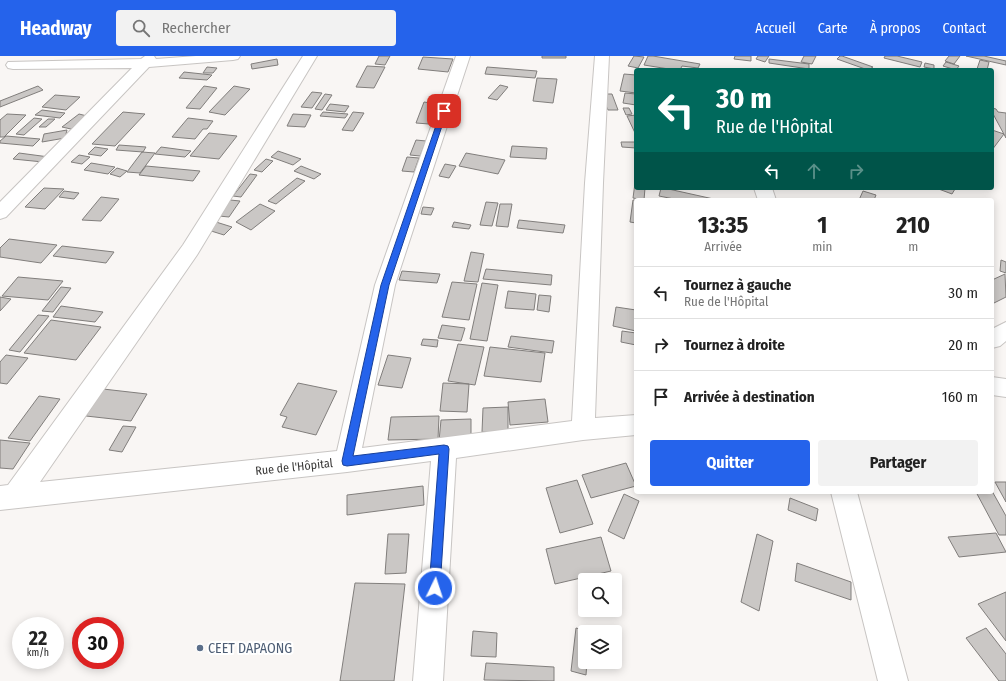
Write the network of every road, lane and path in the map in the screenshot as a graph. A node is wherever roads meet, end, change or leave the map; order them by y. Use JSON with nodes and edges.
{"nodes":[{"id":1,"x":233,"y":56,"type":"edge"},
{"id":2,"x":310,"y":56,"type":"edge"},
{"id":3,"x":463,"y":56,"type":"edge"},
{"id":4,"x":602,"y":56,"type":"edge"},
{"id":5,"x":148,"y":60,"type":"edge"},
{"id":6,"x":13,"y":64,"type":"edge"},
{"id":7,"x":0,"y":213,"type":"edge"},
{"id":8,"x":1006,"y":330,"type":"edge"},
{"id":9,"x":994,"y":339,"type":"edge"},
{"id":10,"x":994,"y":386,"type":"edge"},
{"id":11,"x":1006,"y":388,"type":"edge"},
{"id":12,"x":634,"y":425,"type":"edge"},
{"id":13,"x":583,"y":430,"type":"junction"},
{"id":14,"x":444,"y":449,"type":"junction"},
{"id":15,"x":347,"y":461,"type":"junction"},
{"id":16,"x":845,"y":494,"type":"edge"},
{"id":17,"x":8,"y":497,"type":"edge"},
{"id":18,"x":428,"y":681,"type":"edge"},
{"id":19,"x":893,"y":681,"type":"edge"}],
"edges":[{"from":1,"to":5,"type":"street"},
{"from":2,"to":17,"type":"street"},
{"from":3,"to":15,"type":"street"},
{"from":4,"to":13,"type":"street"},
{"from":5,"to":6,"type":"street"},
{"from":5,"to":7,"type":"street"},
{"from":8,"to":9,"type":"street"},
{"from":10,"to":11,"type":"street"},
{"from":12,"to":13,"type":"street","name":"Rue de l'Hôpital"},
{"from":13,"to":14,"type":"street","name":"Rue de l'Hôpital"},
{"from":14,"to":15,"type":"street","name":"Rue de l'Hôpital"},
{"from":14,"to":18,"type":"street"},
{"from":15,"to":17,"type":"street","name":"Rue de l'Hôpital"},
{"from":16,"to":19,"type":"street"}]}
